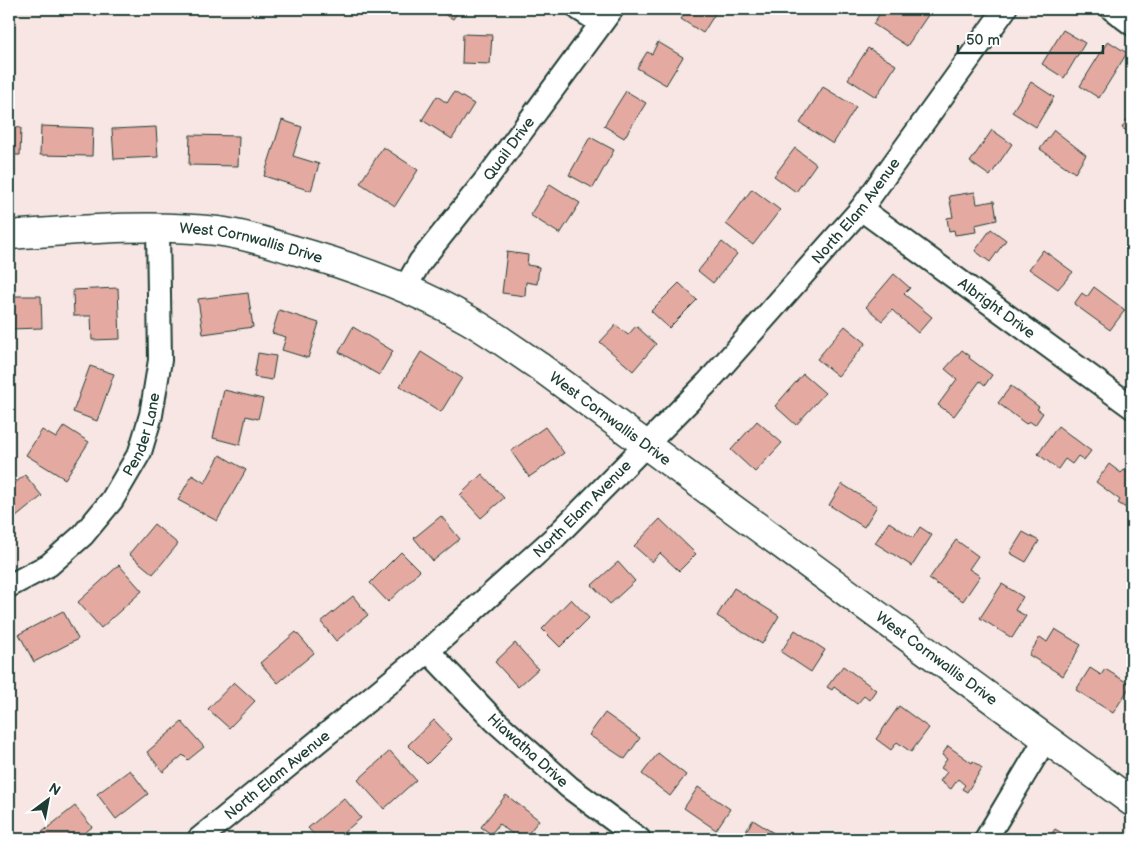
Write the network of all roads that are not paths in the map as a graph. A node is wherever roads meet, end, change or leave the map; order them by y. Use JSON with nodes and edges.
{"nodes":[{"id":1,"x":578,"y":9,"type":"edge"},
{"id":2,"x":1005,"y":9,"type":"edge"},
{"id":3,"x":1112,"y":9,"type":"edge"},
{"id":4,"x":607,"y":16,"type":"edge"},
{"id":5,"x":1132,"y":24,"type":"edge"},
{"id":6,"x":861,"y":209,"type":"junction"},
{"id":7,"x":158,"y":229,"type":"junction"},
{"id":8,"x":9,"y":235,"type":"edge"},
{"id":9,"x":405,"y":288,"type":"junction"},
{"id":10,"x":1132,"y":407,"type":"edge"},
{"id":11,"x":646,"y":445,"type":"junction"},
{"id":12,"x":9,"y":586,"type":"edge"},
{"id":13,"x":428,"y":651,"type":"junction"},
{"id":14,"x":1046,"y":738,"type":"junction"},
{"id":15,"x":1132,"y":802,"type":"edge"},
{"id":16,"x":199,"y":839,"type":"edge"},
{"id":17,"x":639,"y":839,"type":"edge"},
{"id":18,"x":986,"y":839,"type":"edge"}],
"edges":[{"from":1,"to":4,"type":"street"},
{"from":2,"to":6,"type":"street","name":"North Elam Avenue"},
{"from":3,"to":5,"type":"street"},
{"from":4,"to":9,"type":"street","name":"Quail Drive"},
{"from":6,"to":10,"type":"street","name":"Albright Drive"},
{"from":6,"to":11,"type":"street","name":"North Elam Avenue"},
{"from":7,"to":8,"type":"street","name":"West Cornwallis Drive"},
{"from":7,"to":9,"type":"street","name":"West Cornwallis Drive"},
{"from":7,"to":12,"type":"street","name":"Pender Lane"},
{"from":9,"to":11,"type":"street","name":"West Cornwallis Drive"},
{"from":11,"to":13,"type":"street","name":"North Elam Avenue"},
{"from":11,"to":14,"type":"street","name":"West Cornwallis Drive"},
{"from":13,"to":16,"type":"street","name":"North Elam Avenue"},
{"from":13,"to":17,"type":"street","name":"Hiawatha Drive"},
{"from":14,"to":15,"type":"street","name":"West Cornwallis Drive"},
{"from":14,"to":18,"type":"street"}]}
